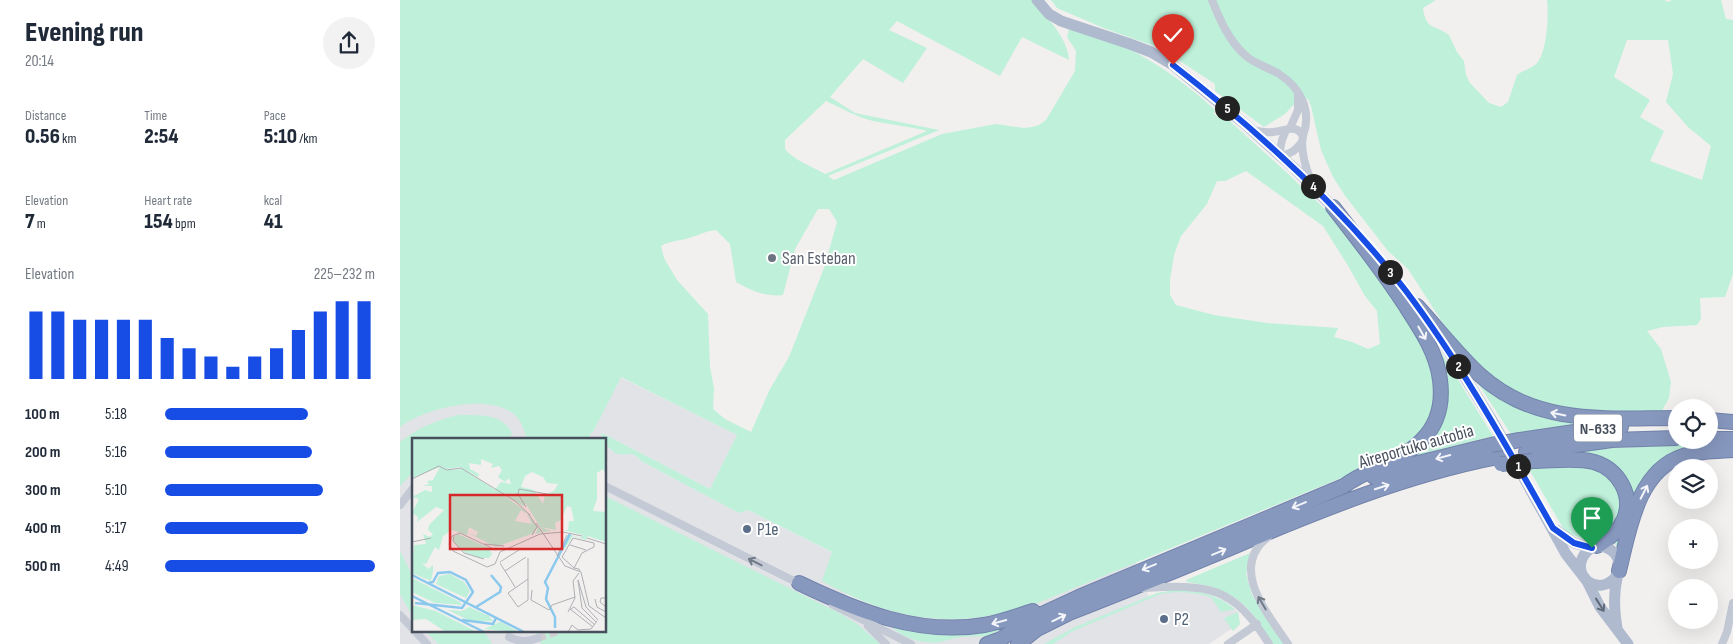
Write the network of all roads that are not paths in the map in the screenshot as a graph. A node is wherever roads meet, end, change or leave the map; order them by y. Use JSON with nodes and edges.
{"nodes":[{"id":1,"x":1037,"y":0,"type":"edge"},
{"id":2,"x":1212,"y":0,"type":"edge"},
{"id":3,"x":1298,"y":94,"type":"junction"},
{"id":4,"x":1288,"y":129,"type":"junction"},
{"id":5,"x":1252,"y":130,"type":"junction"},
{"id":6,"x":1303,"y":139,"type":"junction"},
{"id":7,"x":1279,"y":154,"type":"junction"},
{"id":8,"x":1316,"y":190,"type":"junction"},
{"id":9,"x":1333,"y":207,"type":"junction"},
{"id":10,"x":1417,"y":306,"type":"junction"},
{"id":11,"x":1668,"y":418,"type":"edge"},
{"id":12,"x":1718,"y":421,"type":"edge"},
{"id":13,"x":1733,"y":422,"type":"edge"},
{"id":14,"x":1718,"y":425,"type":"edge"},
{"id":15,"x":1668,"y":426,"type":"edge"},
{"id":16,"x":1733,"y":426,"type":"edge"},
{"id":17,"x":1668,"y":438,"type":"edge"},
{"id":18,"x":1718,"y":438,"type":"edge"},
{"id":19,"x":1733,"y":439,"type":"edge"},
{"id":20,"x":1733,"y":450,"type":"edge"},
{"id":21,"x":1526,"y":451,"type":"junction"},
{"id":22,"x":1497,"y":455,"type":"junction"},
{"id":23,"x":606,"y":486,"type":"edge"},
{"id":24,"x":412,"y":490,"type":"edge"},
{"id":25,"x":1347,"y":493,"type":"junction"},
{"id":26,"x":400,"y":505,"type":"edge"},
{"id":27,"x":1283,"y":526,"type":"junction"},
{"id":28,"x":1553,"y":528,"type":"junction"},
{"id":29,"x":1594,"y":547,"type":"junction"},
{"id":30,"x":1617,"y":574,"type":"junction"},
{"id":31,"x":1585,"y":578,"type":"junction"},
{"id":32,"x":799,"y":583,"type":"junction"},
{"id":33,"x":1132,"y":588,"type":"junction"},
{"id":34,"x":1079,"y":597,"type":"junction"},
{"id":35,"x":1733,"y":603,"type":"edge"},
{"id":36,"x":400,"y":615,"type":"edge"},
{"id":37,"x":860,"y":619,"type":"junction"},
{"id":38,"x":1257,"y":624,"type":"junction"},
{"id":39,"x":412,"y":628,"type":"edge"},
{"id":40,"x":1617,"y":628,"type":"junction"},
{"id":41,"x":416,"y":632,"type":"edge"},
{"id":42,"x":504,"y":632,"type":"edge"},
{"id":43,"x":508,"y":637,"type":"junction"},
{"id":44,"x":538,"y":638,"type":"tunnel mouth"},
{"id":45,"x":427,"y":644,"type":"edge"},
{"id":46,"x":515,"y":644,"type":"edge"},
{"id":47,"x":886,"y":644,"type":"edge"},
{"id":48,"x":911,"y":644,"type":"edge"},
{"id":49,"x":987,"y":644,"type":"edge"},
{"id":50,"x":1018,"y":644,"type":"edge"},
{"id":51,"x":1228,"y":644,"type":"edge"},
{"id":52,"x":1269,"y":644,"type":"edge"},
{"id":53,"x":1288,"y":644,"type":"edge"},
{"id":54,"x":1628,"y":644,"type":"edge"},
{"id":55,"x":1722,"y":644,"type":"edge"}],
"edges":[{"from":1,"to":5,"type":"main road"},
{"from":2,"to":3,"type":"street"},
{"from":3,"to":4,"type":"street"},
{"from":3,"to":6,"type":"street"},
{"from":4,"to":5,"type":"street"},
{"from":4,"to":6,"type":"street"},
{"from":4,"to":7,"type":"street"},
{"from":5,"to":7,"type":"main road"},
{"from":6,"to":7,"type":"street"},
{"from":6,"to":8,"type":"street"},
{"from":7,"to":8,"type":"main road"},
{"from":8,"to":9,"type":"main road"},
{"from":9,"to":10,"type":"main road"},
{"from":9,"to":25,"type":"highway","one_way":true},
{"from":11,"to":10,"type":"highway","one_way":true},
{"from":10,"to":28,"type":"main road"},
{"from":12,"to":13,"type":"highway"},
{"from":14,"to":16,"type":"highway"},
{"from":15,"to":21,"type":"highway","name":"Aireportuko autobia","number":"N-633"},
{"from":17,"to":21,"type":"highway","name":"Aireportuko autobia","number":"N-633"},
{"from":18,"to":19,"type":"highway"},
{"from":30,"to":20,"type":"highway","one_way":true},
{"from":21,"to":22,"type":"highway","name":"Aireportuko autobia","number":"N-633","bridge":true},
{"from":21,"to":22,"type":"highway","bridge":true},
{"from":21,"to":29,"type":"highway"},
{"from":25,"to":22,"type":"highway","name":"Aireportuko autobia","number":"N-633","one_way":true},
{"from":22,"to":25,"type":"highway","name":"Aireportuko autobia","number":"N-633","one_way":true},
{"from":32,"to":23,"type":"street","one_way":true},
{"from":24,"to":26,"type":"street"},
{"from":25,"to":27,"type":"highway"},
{"from":25,"to":34,"type":"highway","one_way":true},
{"from":33,"to":27,"type":"highway","one_way":true},
{"from":53,"to":27,"type":"street","one_way":true},
{"from":28,"to":29,"type":"main road"},
{"from":28,"to":31,"type":"main road"},
{"from":29,"to":30,"type":"main road"},
{"from":29,"to":31,"type":"main road"},
{"from":30,"to":31,"type":"main road"},
{"from":30,"to":40,"type":"main road"},
{"from":31,"to":40,"type":"main road","one_way":true},
{"from":34,"to":32,"type":"highway","one_way":true},
{"from":32,"to":37,"type":"street"},
{"from":33,"to":38,"type":"street"},
{"from":50,"to":33,"type":"highway","one_way":true},
{"from":34,"to":49,"type":"highway"},
{"from":35,"to":55,"type":"street"},
{"from":36,"to":39,"type":"street"},
{"from":37,"to":47,"type":"street"},
{"from":37,"to":48,"type":"street"},
{"from":38,"to":51,"type":"street"},
{"from":38,"to":52,"type":"street"},
{"from":40,"to":54,"type":"main road"},
{"from":41,"to":45,"type":"street"},
{"from":42,"to":43,"type":"street"},
{"from":43,"to":44,"type":"street"},
{"from":43,"to":46,"type":"street"}]}
